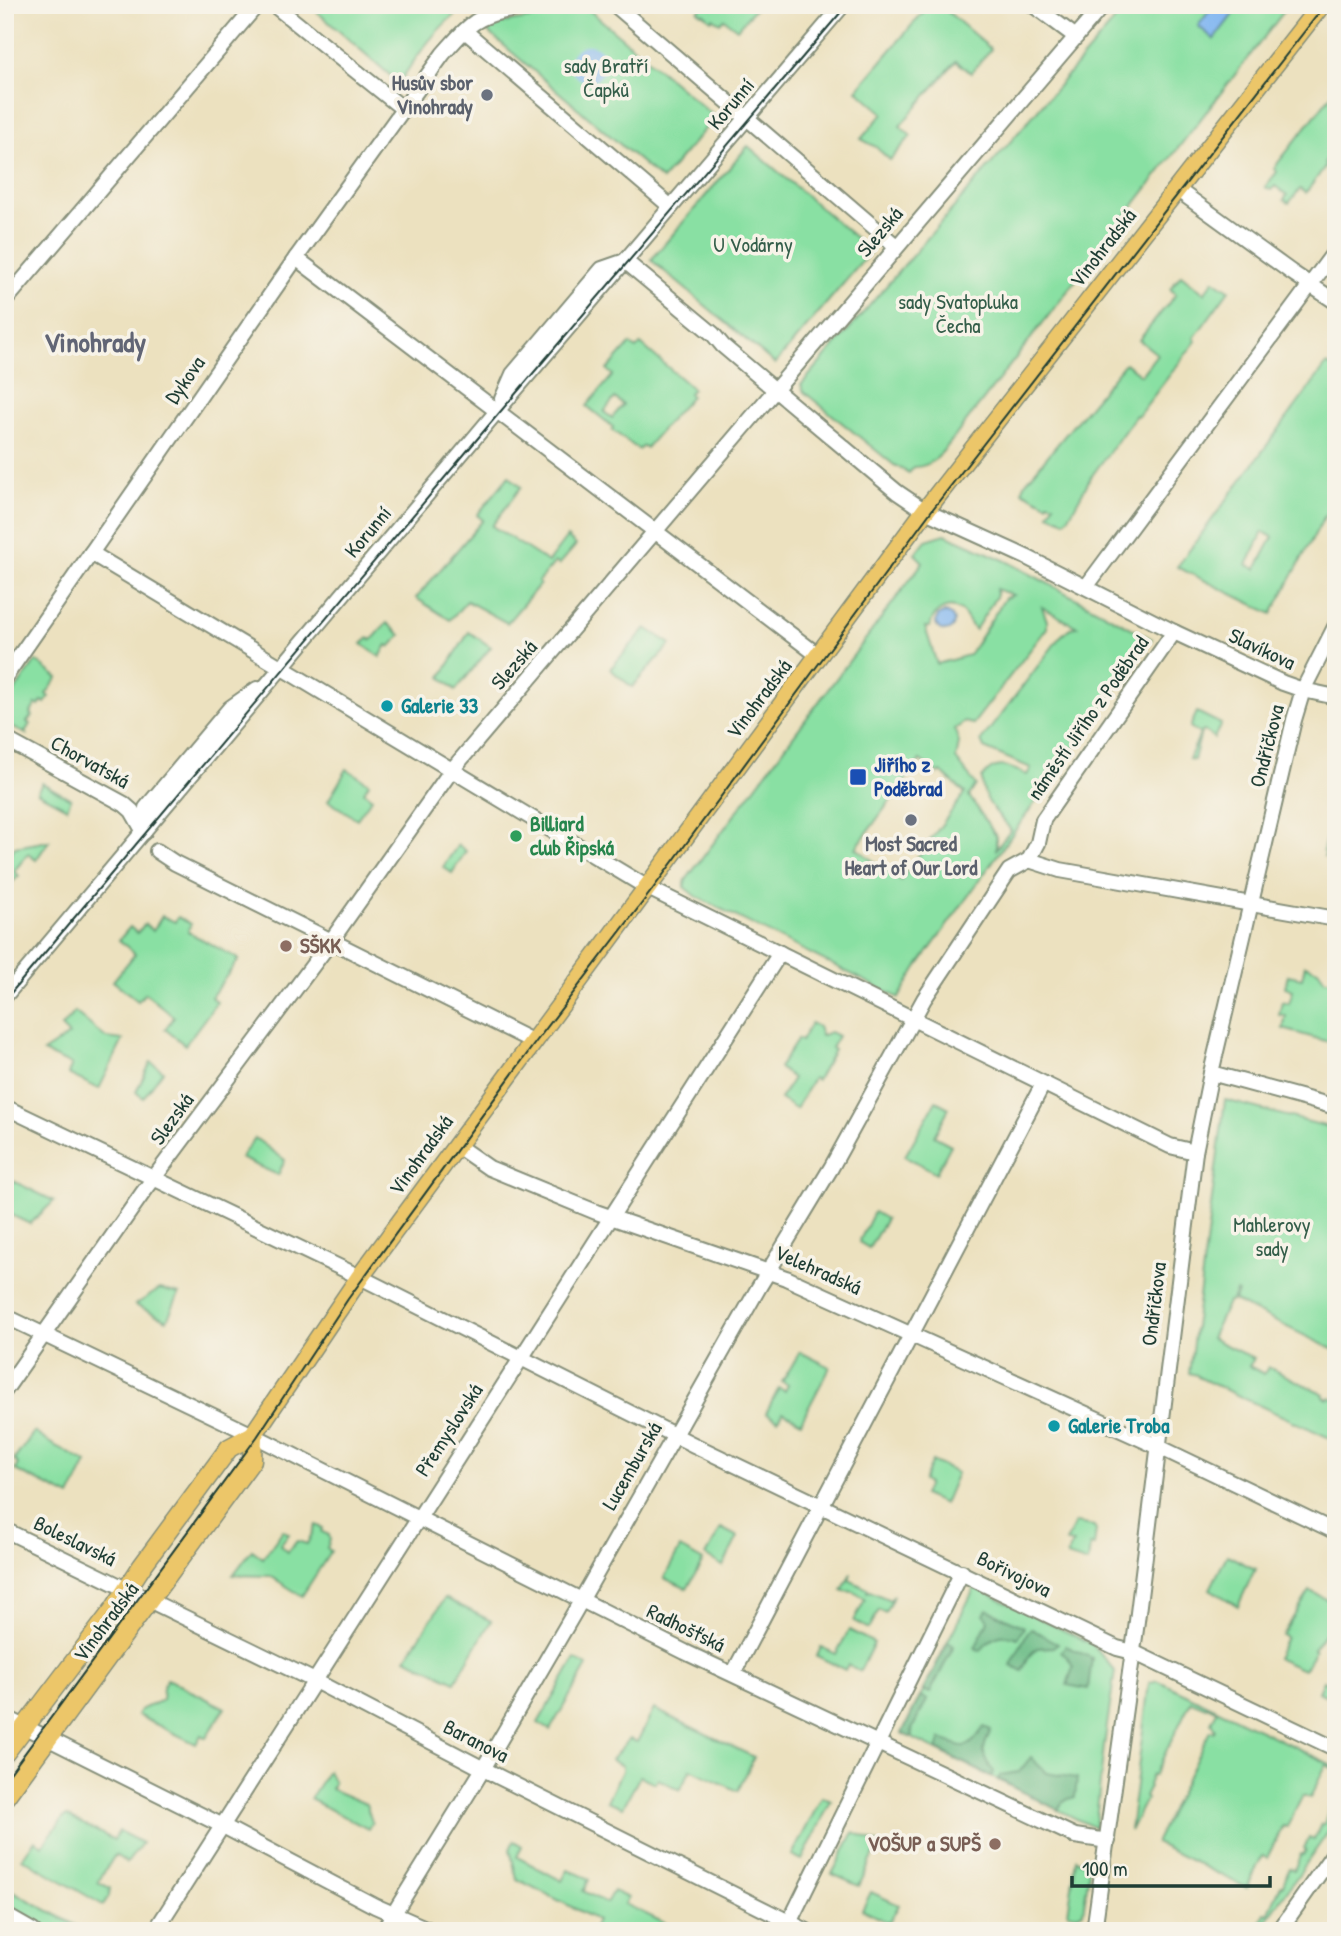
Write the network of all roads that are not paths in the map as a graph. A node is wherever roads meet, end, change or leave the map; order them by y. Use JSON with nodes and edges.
{"nodes":[{"id":1,"x":257,"y":5,"type":"edge"},
{"id":2,"x":274,"y":5,"type":"edge"},
{"id":3,"x":541,"y":5,"type":"edge"},
{"id":4,"x":615,"y":5,"type":"edge"},
{"id":5,"x":843,"y":5,"type":"edge"},
{"id":6,"x":1034,"y":5,"type":"edge"},
{"id":7,"x":1103,"y":5,"type":"edge"},
{"id":8,"x":1321,"y":5,"type":"edge"},
{"id":9,"x":465,"y":31,"type":"junction"},
{"id":10,"x":1076,"y":37,"type":"junction"},
{"id":11,"x":402,"y":108,"type":"junction"},
{"id":12,"x":746,"y":118,"type":"junction"},
{"id":13,"x":1178,"y":190,"type":"junction"},
{"id":14,"x":671,"y":207,"type":"junction"},
{"id":15,"x":896,"y":246,"type":"junction"},
{"id":16,"x":1336,"y":250,"type":"edge"},
{"id":17,"x":296,"y":258,"type":"junction"},
{"id":18,"x":625,"y":261,"type":"junction"},
{"id":19,"x":1310,"y":284,"type":"junction"},
{"id":20,"x":5,"y":301,"type":"edge"},
{"id":21,"x":1336,"y":302,"type":"edge"},
{"id":22,"x":775,"y":390,"type":"junction"},
{"id":23,"x":498,"y":411,"type":"junction"},
{"id":24,"x":925,"y":511,"type":"junction"},
{"id":25,"x":656,"y":531,"type":"junction"},
{"id":26,"x":91,"y":553,"type":"junction"},
{"id":27,"x":1086,"y":587,"type":"junction"},
{"id":28,"x":1336,"y":625,"type":"edge"},
{"id":29,"x":1174,"y":632,"type":"junction"},
{"id":30,"x":819,"y":656,"type":"junction"},
{"id":31,"x":282,"y":667,"type":"junction"},
{"id":32,"x":5,"y":677,"type":"edge"},
{"id":33,"x":1303,"y":690,"type":"junction"},
{"id":34,"x":1336,"y":697,"type":"edge"},
{"id":35,"x":5,"y":739,"type":"edge"},
{"id":36,"x":451,"y":771,"type":"junction"},
{"id":37,"x":144,"y":832,"type":"junction"},
{"id":38,"x":157,"y":851,"type":"dead end"},
{"id":39,"x":1029,"y":860,"type":"junction"},
{"id":40,"x":648,"y":888,"type":"junction"},
{"id":41,"x":1251,"y":904,"type":"junction"},
{"id":42,"x":1336,"y":919,"type":"edge"},
{"id":43,"x":331,"y":941,"type":"junction"},
{"id":44,"x":780,"y":953,"type":"junction"},
{"id":45,"x":7,"y":990,"type":"edge"},
{"id":46,"x":913,"y":1020,"type":"junction"},
{"id":47,"x":533,"y":1041,"type":"junction"},
{"id":48,"x":1211,"y":1073,"type":"junction"},
{"id":49,"x":1043,"y":1084,"type":"junction"},
{"id":50,"x":5,"y":1107,"type":"edge"},
{"id":51,"x":1336,"y":1107,"type":"edge"},
{"id":52,"x":456,"y":1145,"type":"junction"},
{"id":53,"x":1195,"y":1152,"type":"junction"},
{"id":54,"x":155,"y":1178,"type":"junction"},
{"id":55,"x":610,"y":1217,"type":"junction"},
{"id":56,"x":769,"y":1271,"type":"junction"},
{"id":57,"x":360,"y":1277,"type":"junction"},
{"id":58,"x":5,"y":1316,"type":"edge"},
{"id":59,"x":44,"y":1335,"type":"junction"},
{"id":60,"x":912,"y":1336,"type":"junction"},
{"id":61,"x":520,"y":1359,"type":"junction"},
{"id":62,"x":5,"y":1390,"type":"edge"},
{"id":63,"x":253,"y":1435,"type":"junction"},
{"id":64,"x":675,"y":1435,"type":"junction"},
{"id":65,"x":1159,"y":1447,"type":"junction"},
{"id":66,"x":821,"y":1505,"type":"junction"},
{"id":67,"x":418,"y":1519,"type":"junction"},
{"id":68,"x":5,"y":1530,"type":"edge"},
{"id":69,"x":1336,"y":1532,"type":"edge"},
{"id":70,"x":962,"y":1572,"type":"junction"},
{"id":71,"x":126,"y":1589,"type":"junction"},
{"id":72,"x":581,"y":1600,"type":"junction"},
{"id":73,"x":150,"y":1601,"type":"junction"},
{"id":74,"x":1133,"y":1652,"type":"junction"},
{"id":75,"x":733,"y":1674,"type":"junction"},
{"id":76,"x":315,"y":1681,"type":"junction"},
{"id":77,"x":5,"y":1717,"type":"edge"},
{"id":78,"x":36,"y":1733,"type":"junction"},
{"id":79,"x":878,"y":1743,"type":"junction"},
{"id":80,"x":1336,"y":1749,"type":"edge"},
{"id":81,"x":5,"y":1753,"type":"edge"},
{"id":82,"x":483,"y":1769,"type":"junction"},
{"id":83,"x":5,"y":1797,"type":"edge"},
{"id":84,"x":223,"y":1826,"type":"junction"},
{"id":85,"x":1108,"y":1841,"type":"junction"},
{"id":86,"x":1336,"y":1850,"type":"edge"},
{"id":87,"x":394,"y":1913,"type":"junction"},
{"id":88,"x":5,"y":1915,"type":"edge"},
{"id":89,"x":787,"y":1926,"type":"edge"},
{"id":90,"x":33,"y":1931,"type":"edge"},
{"id":91,"x":155,"y":1931,"type":"edge"},
{"id":92,"x":383,"y":1931,"type":"edge"},
{"id":93,"x":432,"y":1931,"type":"edge"},
{"id":94,"x":807,"y":1931,"type":"edge"},
{"id":95,"x":1094,"y":1931,"type":"edge"},
{"id":96,"x":1279,"y":1931,"type":"edge"}],
"edges":[{"from":1,"to":20,"type":"street"},
{"from":2,"to":11,"type":"street"},
{"from":3,"to":9,"type":"street"},
{"from":4,"to":12,"type":"street"},
{"from":5,"to":12,"type":"street","name":"Korunní"},
{"from":6,"to":10,"type":"street"},
{"from":7,"to":10,"type":"street","name":"Slezská"},
{"from":8,"to":13,"type":"main road","name":"Vinohradská"},
{"from":9,"to":11,"type":"street","name":"Dykova"},
{"from":9,"to":14,"type":"street"},
{"from":10,"to":15,"type":"street","name":"Slezská"},
{"from":11,"to":17,"type":"street","name":"Dykova"},
{"from":12,"to":14,"type":"street","name":"Korunní"},
{"from":12,"to":15,"type":"street"},
{"from":13,"to":19,"type":"street"},
{"from":13,"to":24,"type":"main road","name":"Vinohradská"},
{"from":14,"to":18,"type":"street","name":"Korunní"},
{"from":15,"to":22,"type":"street","name":"Slezská"},
{"from":16,"to":19,"type":"street"},
{"from":17,"to":23,"type":"street"},
{"from":17,"to":26,"type":"street","name":"Dykova"},
{"from":18,"to":22,"type":"street"},
{"from":18,"to":23,"type":"street","name":"Korunní"},
{"from":19,"to":21,"type":"street"},
{"from":19,"to":27,"type":"street"},
{"from":22,"to":24,"type":"street"},
{"from":22,"to":25,"type":"street","name":"Slezská"},
{"from":23,"to":25,"type":"street"},
{"from":23,"to":31,"type":"street","name":"Korunní"},
{"from":24,"to":27,"type":"street","name":"náměstí Jiřího z Poděbrad"},
{"from":24,"to":30,"type":"main road","name":"Vinohradská"},
{"from":25,"to":30,"type":"street"},
{"from":25,"to":36,"type":"street","name":"Slezská"},
{"from":26,"to":31,"type":"street"},
{"from":26,"to":32,"type":"street","name":"Dykova"},
{"from":27,"to":29,"type":"street","name":"náměstí Jiřího z Poděbrad"},
{"from":28,"to":33,"type":"street","name":"Ondříčkova"},
{"from":29,"to":33,"type":"street","name":"Slavíkova"},
{"from":29,"to":39,"type":"street","name":"náměstí Jiřího z Poděbrad"},
{"from":30,"to":40,"type":"main road","name":"Vinohradská"},
{"from":31,"to":36,"type":"street"},
{"from":31,"to":37,"type":"street","name":"Korunní"},
{"from":33,"to":34,"type":"street","name":"Slavíkova"},
{"from":33,"to":41,"type":"street","name":"Ondříčkova"},
{"from":35,"to":37,"type":"street","name":"Chorvatská"},
{"from":36,"to":40,"type":"street"},
{"from":36,"to":43,"type":"street","name":"Slezská"},
{"from":37,"to":45,"type":"street","name":"Korunní"},
{"from":38,"to":43,"type":"street"},
{"from":39,"to":41,"type":"street"},
{"from":39,"to":46,"type":"street"},
{"from":40,"to":44,"type":"street"},
{"from":40,"to":47,"type":"main road","name":"Vinohradská"},
{"from":41,"to":42,"type":"street"},
{"from":41,"to":48,"type":"street","name":"Ondříčkova"},
{"from":43,"to":47,"type":"street"},
{"from":43,"to":54,"type":"street","name":"Slezská"},
{"from":44,"to":46,"type":"street"},
{"from":44,"to":55,"type":"street","name":"Přemyslovská"},
{"from":46,"to":49,"type":"street"},
{"from":46,"to":56,"type":"street","name":"Lucemburská"},
{"from":47,"to":52,"type":"main road","name":"Vinohradská"},
{"from":48,"to":51,"type":"street"},
{"from":48,"to":53,"type":"street","name":"Ondříčkova"},
{"from":49,"to":53,"type":"street"},
{"from":49,"to":60,"type":"street"},
{"from":50,"to":54,"type":"street","name":"Bořivojova"},
{"from":52,"to":55,"type":"street","name":"Velehradská"},
{"from":52,"to":57,"type":"main road","name":"Vinohradská"},
{"from":53,"to":65,"type":"street","name":"Ondříčkova"},
{"from":54,"to":57,"type":"street","name":"Bořivojova"},
{"from":54,"to":59,"type":"street","name":"Slezská"},
{"from":55,"to":56,"type":"street","name":"Velehradská"},
{"from":55,"to":61,"type":"street","name":"Přemyslovská"},
{"from":56,"to":60,"type":"street","name":"Velehradská"},
{"from":56,"to":64,"type":"street","name":"Lucemburská"},
{"from":57,"to":61,"type":"street","name":"Bořivojova"},
{"from":57,"to":63,"type":"main road","name":"Vinohradská"},
{"from":58,"to":59,"type":"street","name":"Radhošťská"},
{"from":59,"to":62,"type":"street","name":"Slezská"},
{"from":59,"to":63,"type":"street","name":"Radhošťská"},
{"from":60,"to":65,"type":"street","name":"Velehradská"},
{"from":60,"to":66,"type":"street"},
{"from":61,"to":64,"type":"street","name":"Bořivojova"},
{"from":61,"to":67,"type":"street","name":"Přemyslovská"},
{"from":63,"to":67,"type":"street","name":"Radhošťská"},
{"from":63,"to":71,"type":"main road","name":"Vinohradská"},
{"from":63,"to":73,"type":"main road","name":"Vinohradská"},
{"from":64,"to":66,"type":"street","name":"Bořivojova"},
{"from":64,"to":72,"type":"street","name":"Lucemburská"},
{"from":65,"to":69,"type":"street","name":"Velehradská"},
{"from":65,"to":74,"type":"street","name":"Ondříčkova"},
{"from":66,"to":70,"type":"street","name":"Bořivojova"},
{"from":66,"to":75,"type":"street"},
{"from":67,"to":72,"type":"street","name":"Radhošťská"},
{"from":67,"to":76,"type":"street","name":"Přemyslovská"},
{"from":68,"to":71,"type":"street","name":"Boleslavská"},
{"from":70,"to":74,"type":"street","name":"Bořivojova"},
{"from":70,"to":79,"type":"street"},
{"from":71,"to":73,"type":"street","name":"Baranova"},
{"from":71,"to":78,"type":"main road","name":"Vinohradská"},
{"from":72,"to":75,"type":"street","name":"Radhošťská"},
{"from":72,"to":82,"type":"street","name":"Lucemburská"},
{"from":73,"to":76,"type":"street","name":"Baranova"},
{"from":73,"to":78,"type":"main road","name":"Vinohradská"},
{"from":74,"to":80,"type":"street","name":"Bořivojova"},
{"from":74,"to":85,"type":"street","name":"Ondříčkova"},
{"from":75,"to":79,"type":"street","name":"Radhošťská"},
{"from":76,"to":82,"type":"street","name":"Baranova"},
{"from":76,"to":84,"type":"street","name":"Přemyslovská"},
{"from":77,"to":78,"type":"street"},
{"from":78,"to":81,"type":"main road","name":"Vinohradská"},
{"from":78,"to":83,"type":"main road","name":"Vinohradská"},
{"from":78,"to":84,"type":"street"},
{"from":79,"to":85,"type":"street","name":"Radhošťská"},
{"from":79,"to":89,"type":"street"},
{"from":82,"to":87,"type":"street","name":"Lucemburská"},
{"from":82,"to":89,"type":"street","name":"Baranova"},
{"from":84,"to":87,"type":"street"},
{"from":84,"to":91,"type":"street","name":"Přemyslovská"},
{"from":85,"to":95,"type":"street","name":"Ondříčkova"},
{"from":86,"to":96,"type":"street"},
{"from":87,"to":92,"type":"street","name":"Lucemburská"},
{"from":87,"to":93,"type":"street"},
{"from":88,"to":90,"type":"street"},
{"from":89,"to":94,"type":"street","name":"Baranova"}]}
